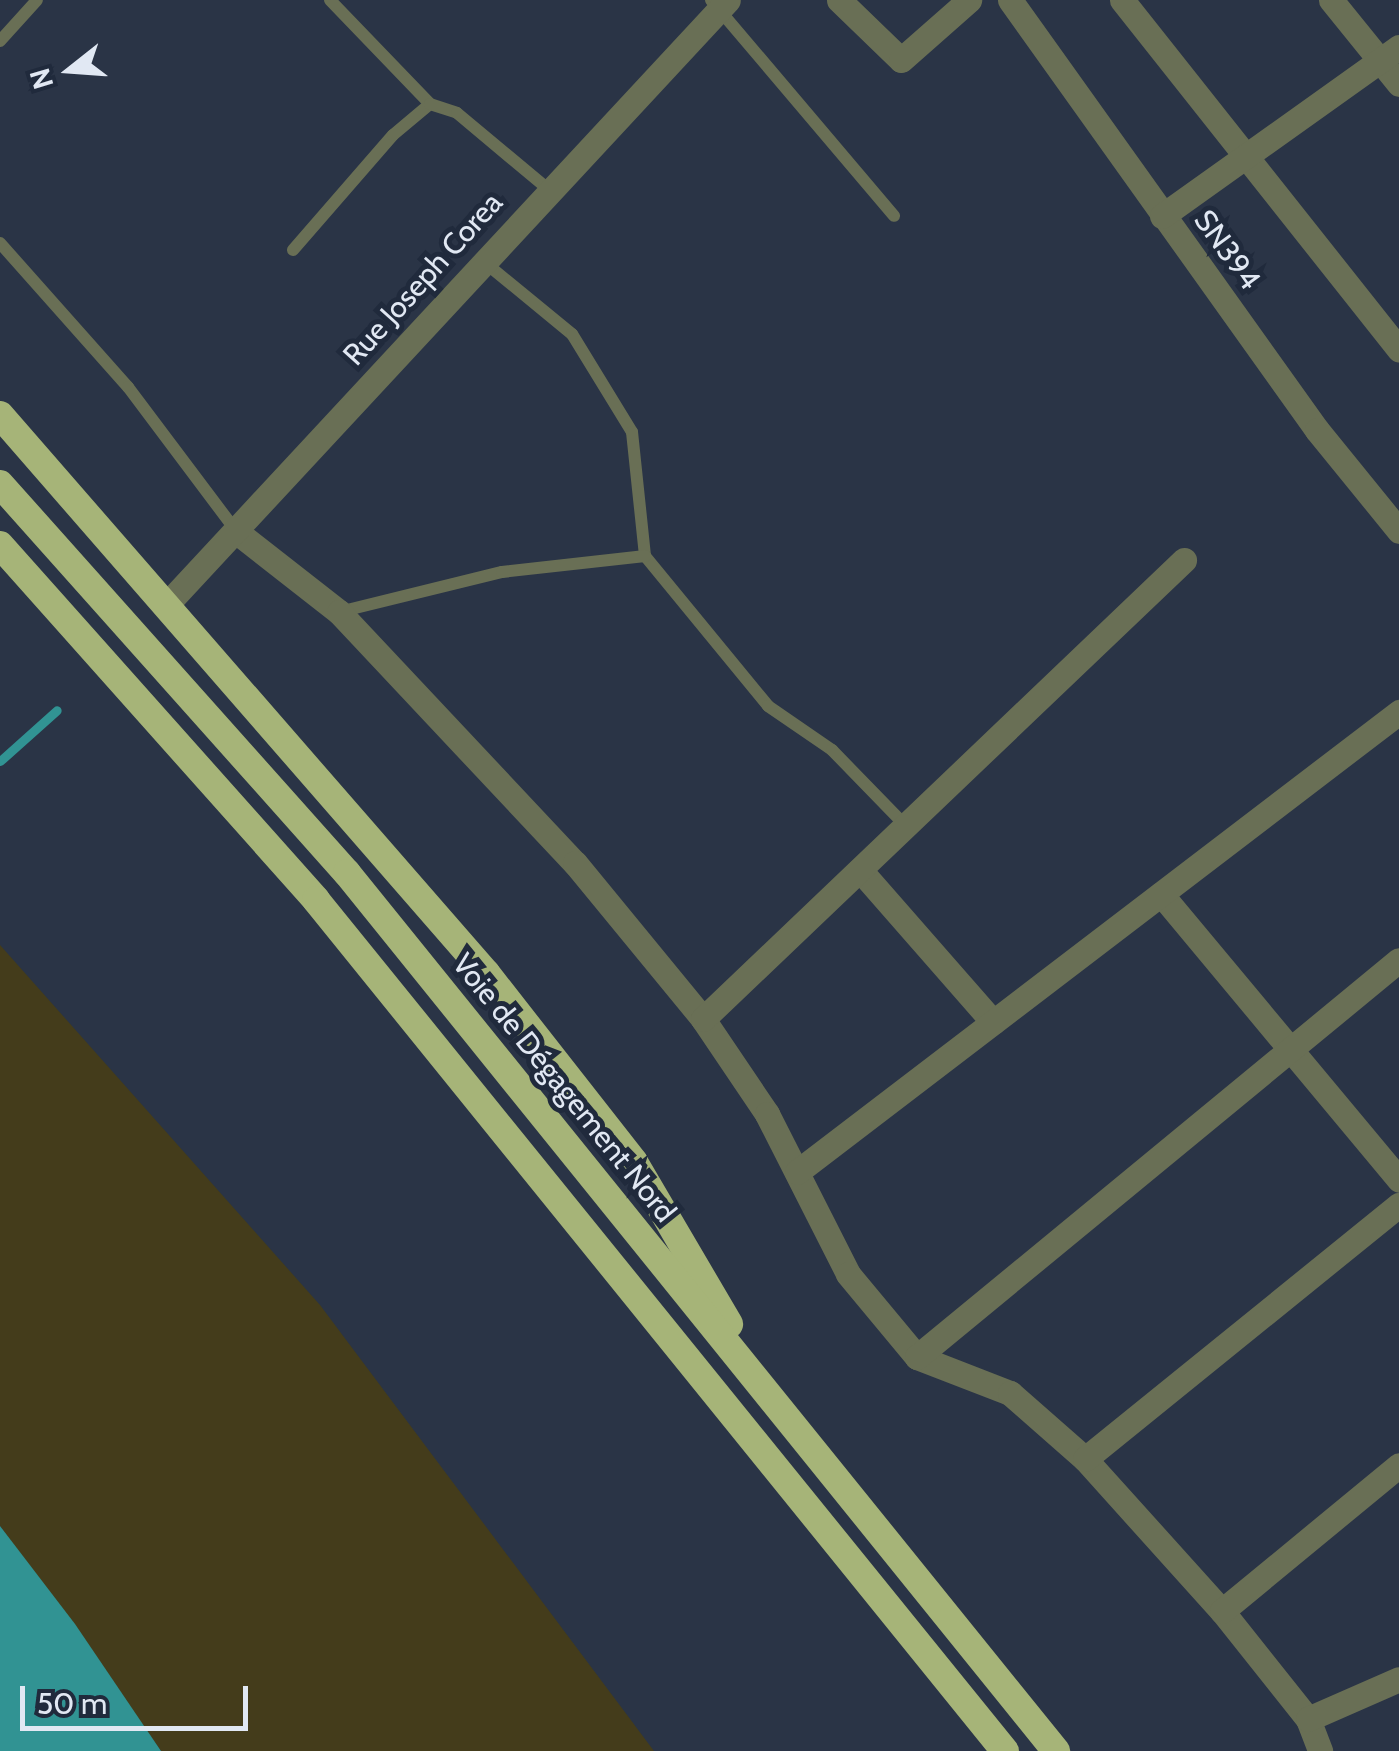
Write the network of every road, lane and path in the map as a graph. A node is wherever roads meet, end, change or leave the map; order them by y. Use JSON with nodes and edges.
{"nodes":[{"id":1,"x":37,"y":0,"type":"edge"},
{"id":2,"x":330,"y":0,"type":"edge"},
{"id":3,"x":839,"y":0,"type":"edge"},
{"id":4,"x":969,"y":0,"type":"edge"},
{"id":5,"x":1010,"y":0,"type":"edge"},
{"id":6,"x":1122,"y":0,"type":"edge"},
{"id":7,"x":1331,"y":0,"type":"edge"},
{"id":8,"x":719,"y":3,"type":"edge"},
{"id":9,"x":0,"y":42,"type":"edge"},
{"id":10,"x":1390,"y":55,"type":"edge"},
{"id":11,"x":1399,"y":84,"type":"edge"},
{"id":12,"x":430,"y":104,"type":"junction"},
{"id":13,"x":1248,"y":158,"type":"junction"},
{"id":14,"x":549,"y":190,"type":"junction"},
{"id":15,"x":894,"y":216,"type":"dead end"},
{"id":16,"x":1162,"y":216,"type":"junction"},
{"id":17,"x":0,"y":243,"type":"edge"},
{"id":18,"x":294,"y":250,"type":"dead end"},
{"id":19,"x":482,"y":260,"type":"junction"},
{"id":20,"x":1399,"y":349,"type":"edge"},
{"id":21,"x":0,"y":415,"type":"edge"},
{"id":22,"x":0,"y":484,"type":"edge"},
{"id":23,"x":1398,"y":527,"type":"edge"},
{"id":24,"x":238,"y":534,"type":"junction"},
{"id":25,"x":0,"y":545,"type":"edge"},
{"id":26,"x":645,"y":556,"type":"junction"},
{"id":27,"x":1184,"y":560,"type":"dead end"},
{"id":28,"x":167,"y":604,"type":"junction"},
{"id":29,"x":339,"y":612,"type":"junction"},
{"id":30,"x":1399,"y":712,"type":"edge"},
{"id":31,"x":906,"y":826,"type":"junction"},
{"id":32,"x":860,"y":870,"type":"junction"},
{"id":33,"x":1161,"y":894,"type":"junction"},
{"id":34,"x":1399,"y":960,"type":"edge"},
{"id":35,"x":703,"y":1019,"type":"junction"},
{"id":36,"x":993,"y":1022,"type":"junction"},
{"id":37,"x":1290,"y":1053,"type":"junction"},
{"id":38,"x":797,"y":1172,"type":"junction"},
{"id":39,"x":1399,"y":1180,"type":"edge"},
{"id":40,"x":1399,"y":1205,"type":"edge"},
{"id":41,"x":917,"y":1357,"type":"junction"},
{"id":42,"x":743,"y":1359,"type":"junction"},
{"id":43,"x":1085,"y":1459,"type":"junction"},
{"id":44,"x":1399,"y":1465,"type":"edge"},
{"id":45,"x":1222,"y":1611,"type":"junction"},
{"id":46,"x":1399,"y":1678,"type":"edge"},
{"id":47,"x":1308,"y":1719,"type":"junction"},
{"id":48,"x":1005,"y":1751,"type":"edge"},
{"id":49,"x":1056,"y":1751,"type":"edge"},
{"id":50,"x":1320,"y":1751,"type":"edge"}],
"edges":[{"from":1,"to":9,"type":"lane"},
{"from":2,"to":12,"type":"lane"},
{"from":3,"to":4,"type":"street"},
{"from":5,"to":16,"type":"street","name":"SN394"},
{"from":6,"to":13,"type":"street"},
{"from":7,"to":10,"type":"street"},
{"from":8,"to":14,"type":"street","name":"Rue Joseph Corea"},
{"from":8,"to":15,"type":"lane"},
{"from":10,"to":11,"type":"street"},
{"from":10,"to":13,"type":"street"},
{"from":12,"to":14,"type":"lane"},
{"from":12,"to":18,"type":"lane"},
{"from":13,"to":16,"type":"street"},
{"from":13,"to":20,"type":"street"},
{"from":14,"to":19,"type":"street","name":"Rue Joseph Corea"},
{"from":16,"to":23,"type":"street","name":"SN394"},
{"from":17,"to":24,"type":"lane"},
{"from":19,"to":24,"type":"street","name":"Rue Joseph Corea"},
{"from":19,"to":26,"type":"lane"},
{"from":21,"to":28,"type":"highway"},
{"from":22,"to":42,"type":"highway","name":"Voie de Dégagement Nord"},
{"from":24,"to":28,"type":"street","name":"Rue Joseph Corea"},
{"from":24,"to":29,"type":"street"},
{"from":25,"to":48,"type":"highway"},
{"from":26,"to":29,"type":"lane"},
{"from":26,"to":31,"type":"lane"},
{"from":27,"to":31,"type":"street"},
{"from":28,"to":42,"type":"highway"},
{"from":29,"to":35,"type":"street"},
{"from":30,"to":33,"type":"street"},
{"from":31,"to":32,"type":"street"},
{"from":32,"to":35,"type":"street"},
{"from":32,"to":36,"type":"street"},
{"from":33,"to":36,"type":"street"},
{"from":33,"to":37,"type":"street"},
{"from":34,"to":37,"type":"street"},
{"from":35,"to":38,"type":"street"},
{"from":36,"to":38,"type":"street"},
{"from":37,"to":39,"type":"street"},
{"from":37,"to":41,"type":"street"},
{"from":38,"to":41,"type":"street"},
{"from":40,"to":43,"type":"street"},
{"from":41,"to":43,"type":"street"},
{"from":42,"to":49,"type":"highway","name":"Voie de Dégagement Nord"},
{"from":43,"to":45,"type":"street"},
{"from":44,"to":45,"type":"street"},
{"from":45,"to":47,"type":"street"},
{"from":46,"to":47,"type":"street"},
{"from":47,"to":50,"type":"street"}]}
